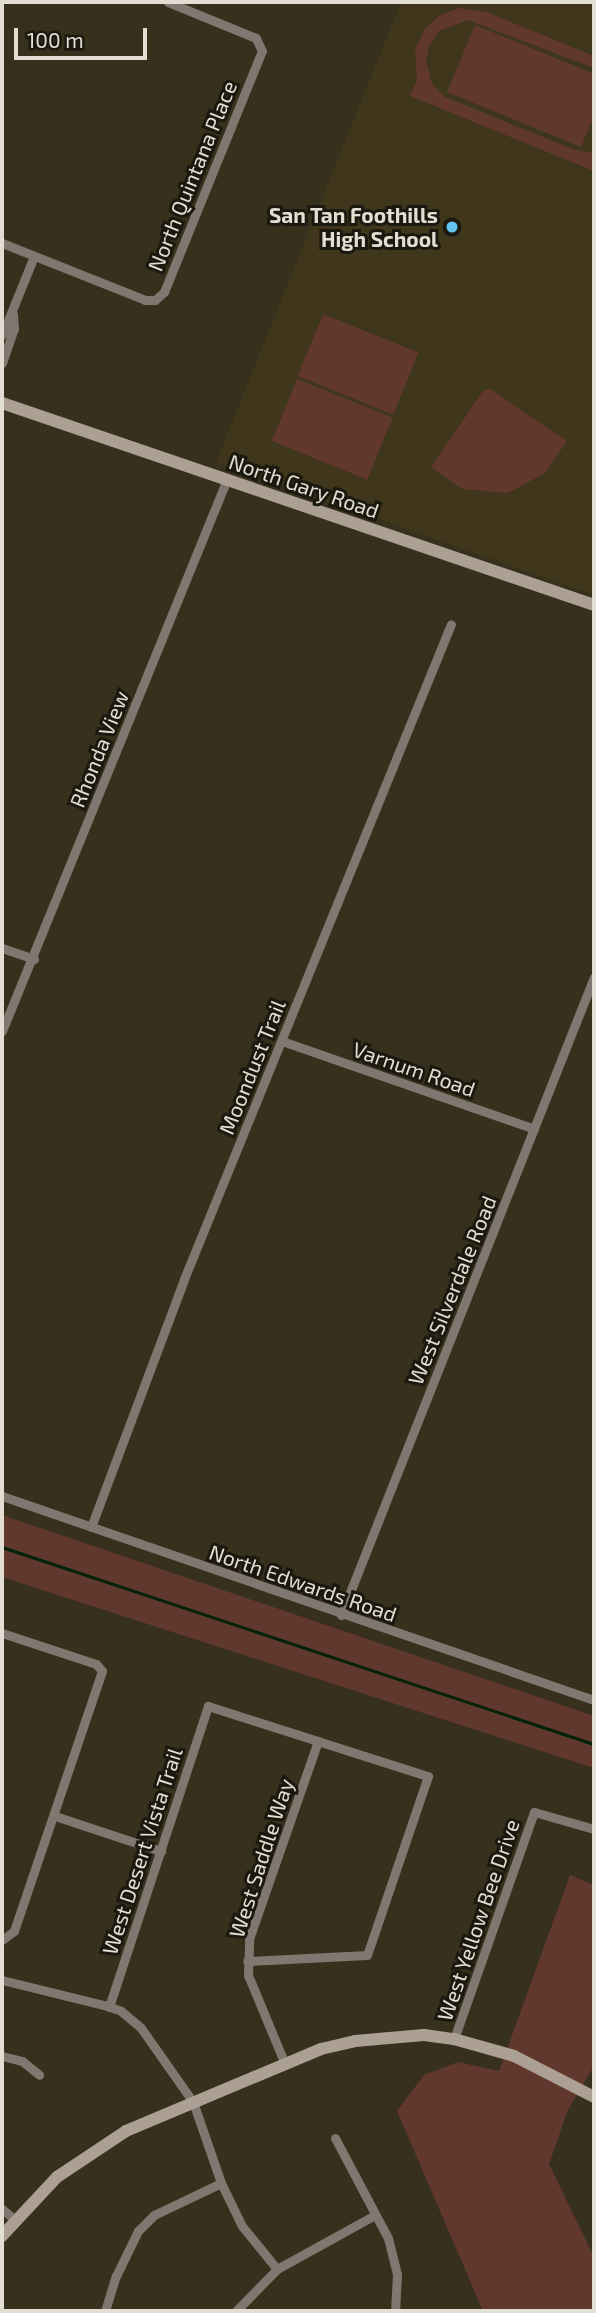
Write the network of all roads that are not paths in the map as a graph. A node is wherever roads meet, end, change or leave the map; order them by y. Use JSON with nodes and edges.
{"nodes":[{"id":1,"x":168,"y":2,"type":"edge"},
{"id":2,"x":2,"y":243,"type":"edge"},
{"id":3,"x":34,"y":256,"type":"junction"},
{"id":4,"x":13,"y":314,"type":"junction"},
{"id":5,"x":2,"y":335,"type":"edge"},
{"id":6,"x":2,"y":363,"type":"edge"},
{"id":7,"x":2,"y":403,"type":"edge"},
{"id":8,"x":227,"y":479,"type":"junction"},
{"id":9,"x":594,"y":605,"type":"edge"},
{"id":10,"x":451,"y":624,"type":"dead end"},
{"id":11,"x":2,"y":948,"type":"edge"},
{"id":12,"x":34,"y":959,"type":"junction"},
{"id":13,"x":594,"y":977,"type":"edge"},
{"id":14,"x":2,"y":1031,"type":"edge"},
{"id":15,"x":282,"y":1041,"type":"junction"},
{"id":16,"x":534,"y":1129,"type":"junction"},
{"id":17,"x":2,"y":1496,"type":"edge"},
{"id":18,"x":91,"y":1527,"type":"junction"},
{"id":19,"x":341,"y":1615,"type":"junction"},
{"id":20,"x":2,"y":1633,"type":"edge"},
{"id":21,"x":594,"y":1700,"type":"edge"},
{"id":22,"x":318,"y":1741,"type":"junction"},
{"id":23,"x":55,"y":1816,"type":"junction"},
{"id":24,"x":594,"y":1829,"type":"edge"},
{"id":25,"x":160,"y":1851,"type":"junction"},
{"id":26,"x":2,"y":1940,"type":"edge"},
{"id":27,"x":247,"y":1961,"type":"junction"},
{"id":28,"x":2,"y":1980,"type":"edge"},
{"id":29,"x":109,"y":2007,"type":"junction"},
{"id":30,"x":454,"y":2039,"type":"junction"},
{"id":31,"x":2,"y":2056,"type":"edge"},
{"id":32,"x":285,"y":2064,"type":"junction"},
{"id":33,"x":39,"y":2076,"type":"dead end"},
{"id":34,"x":594,"y":2097,"type":"edge"},
{"id":35,"x":193,"y":2102,"type":"junction"},
{"id":36,"x":335,"y":2138,"type":"dead end"},
{"id":37,"x":221,"y":2183,"type":"junction"},
{"id":38,"x":2,"y":2209,"type":"edge"},
{"id":39,"x":375,"y":2215,"type":"junction"},
{"id":40,"x":14,"y":2219,"type":"junction"},
{"id":41,"x":2,"y":2235,"type":"edge"},
{"id":42,"x":277,"y":2269,"type":"junction"},
{"id":43,"x":105,"y":2311,"type":"edge"},
{"id":44,"x":236,"y":2311,"type":"edge"},
{"id":45,"x":395,"y":2311,"type":"edge"}],
"edges":[{"from":1,"to":3,"type":"street","name":"North Quintana Place"},
{"from":2,"to":3,"type":"street","name":"North Quintana Place"},
{"from":3,"to":4,"type":"street"},
{"from":4,"to":5,"type":"street"},
{"from":4,"to":6,"type":"street"},
{"from":7,"to":8,"type":"street","name":"North Gary Road"},
{"from":8,"to":9,"type":"street","name":"North Gary Road"},
{"from":8,"to":12,"type":"street","name":"Rhonda View"},
{"from":10,"to":15,"type":"street","name":"Moondust Trail"},
{"from":11,"to":12,"type":"street"},
{"from":12,"to":14,"type":"street","name":"Rhonda View"},
{"from":13,"to":16,"type":"street","name":"West Silverdale Road"},
{"from":15,"to":16,"type":"street","name":"Varnum Road"},
{"from":15,"to":18,"type":"street","name":"Moondust Trail"},
{"from":16,"to":19,"type":"street","name":"West Silverdale Road"},
{"from":17,"to":18,"type":"street","name":"North Edwards Road"},
{"from":18,"to":19,"type":"street","name":"North Edwards Road"},
{"from":19,"to":21,"type":"street","name":"North Edwards Road"},
{"from":20,"to":23,"type":"street"},
{"from":22,"to":25,"type":"street","name":"West Desert Vista Trail"},
{"from":22,"to":27,"type":"street","name":"West Saddle Way"},
{"from":22,"to":27,"type":"street"},
{"from":23,"to":25,"type":"street"},
{"from":23,"to":26,"type":"street"},
{"from":24,"to":30,"type":"street","name":"West Yellow Bee Drive"},
{"from":25,"to":29,"type":"street","name":"West Desert Vista Trail"},
{"from":27,"to":32,"type":"street","name":"West Saddle Way"},
{"from":28,"to":29,"type":"street"},
{"from":29,"to":35,"type":"street"},
{"from":30,"to":32,"type":"street"},
{"from":30,"to":34,"type":"street"},
{"from":31,"to":33,"type":"street"},
{"from":32,"to":35,"type":"street"},
{"from":35,"to":37,"type":"street"},
{"from":35,"to":40,"type":"street"},
{"from":36,"to":39,"type":"street"},
{"from":37,"to":42,"type":"street"},
{"from":37,"to":43,"type":"street"},
{"from":38,"to":40,"type":"street"},
{"from":39,"to":42,"type":"street"},
{"from":39,"to":45,"type":"street"},
{"from":40,"to":41,"type":"street"},
{"from":42,"to":44,"type":"street"}]}
